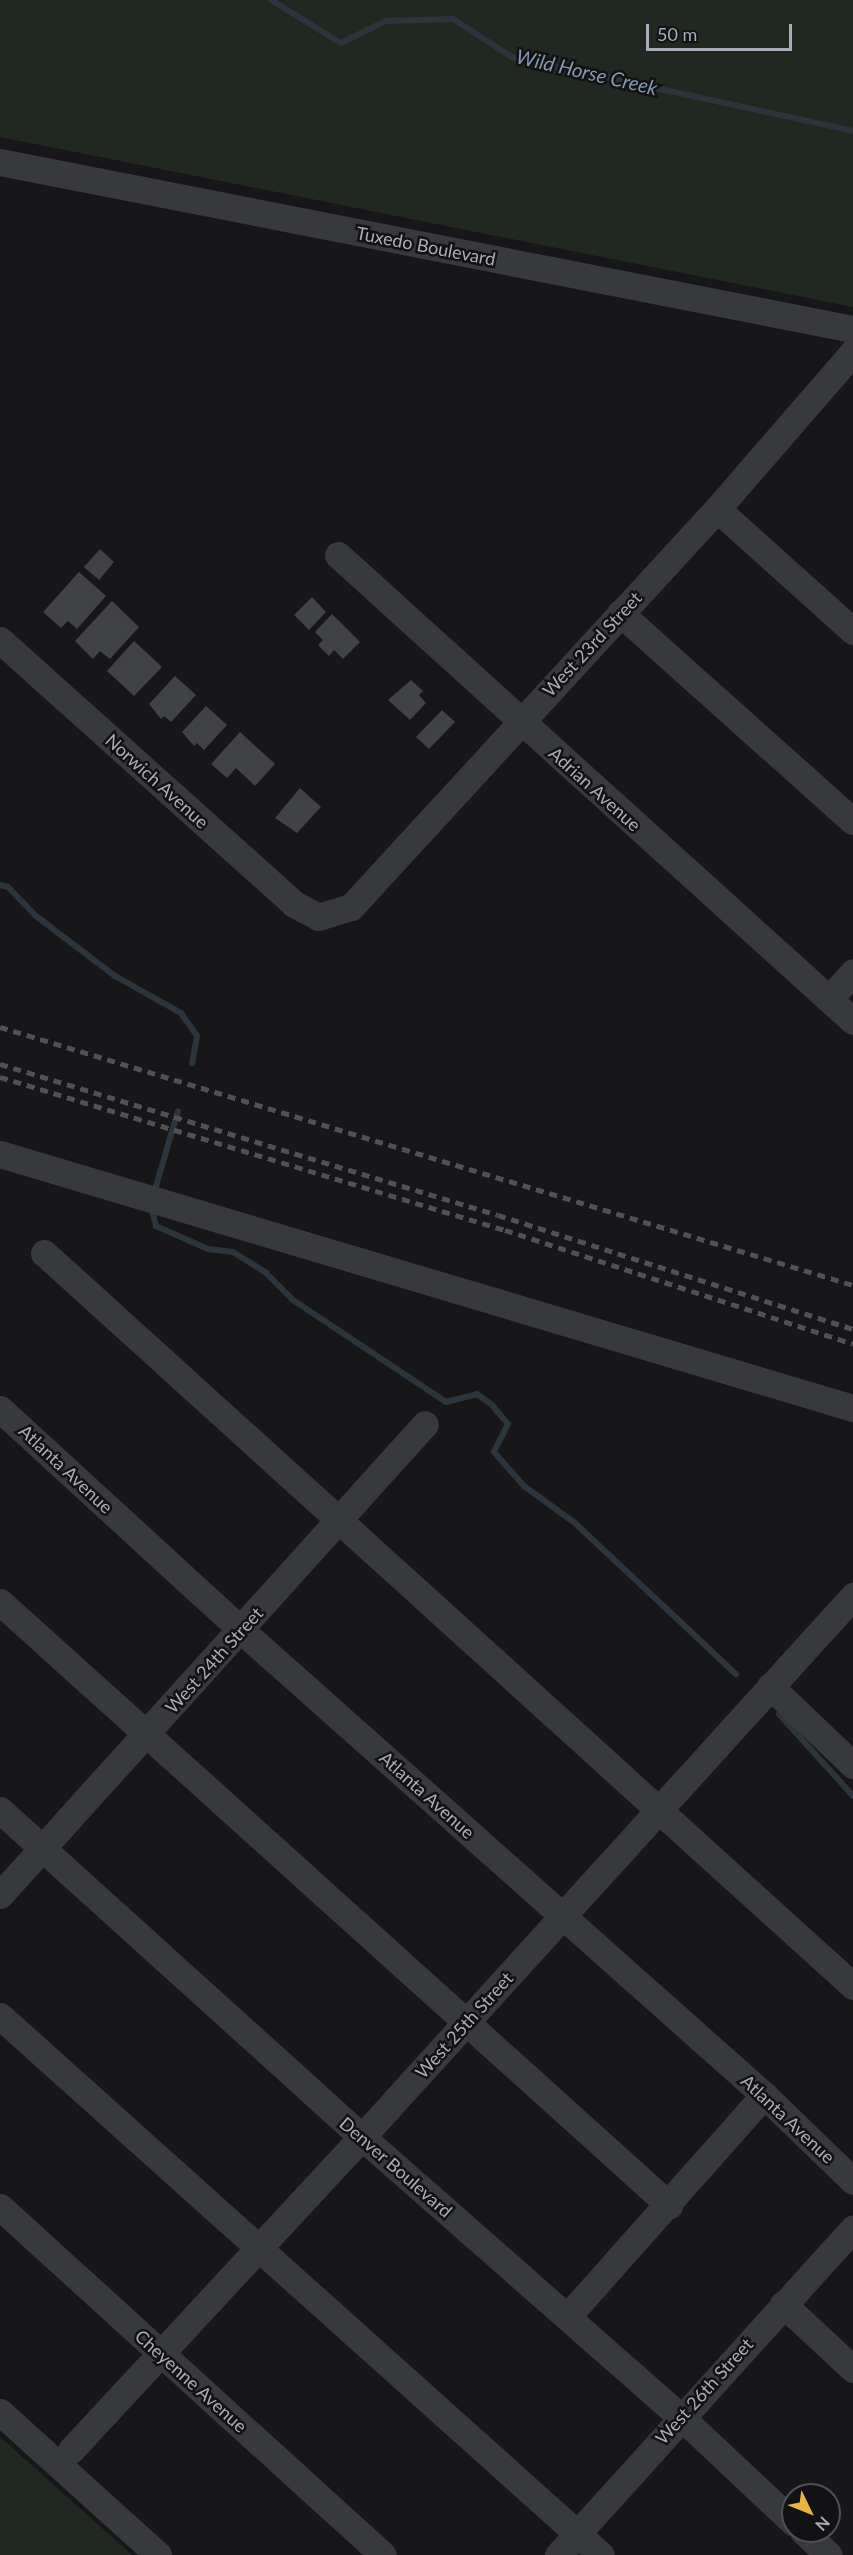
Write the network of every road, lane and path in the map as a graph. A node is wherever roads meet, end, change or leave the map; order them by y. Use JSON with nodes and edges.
{"nodes":[{"id":1,"x":0,"y":162,"type":"edge"},
{"id":2,"x":853,"y":329,"type":"edge"},
{"id":3,"x":853,"y":352,"type":"edge"},
{"id":4,"x":717,"y":509,"type":"junction"},
{"id":5,"x":338,"y":555,"type":"dead end"},
{"id":6,"x":620,"y":613,"type":"junction"},
{"id":7,"x":853,"y":631,"type":"edge"},
{"id":8,"x":0,"y":640,"type":"edge"},
{"id":9,"x":520,"y":722,"type":"junction"},
{"id":10,"x":853,"y":821,"type":"edge"},
{"id":11,"x":318,"y":917,"type":"joint"},
{"id":12,"x":853,"y":972,"type":"edge"},
{"id":13,"x":829,"y":999,"type":"junction"},
{"id":14,"x":853,"y":1021,"type":"edge"},
{"id":15,"x":0,"y":1154,"type":"edge"},
{"id":16,"x":44,"y":1253,"type":"dead end"},
{"id":17,"x":853,"y":1408,"type":"edge"},
{"id":18,"x":0,"y":1409,"type":"edge"},
{"id":19,"x":425,"y":1424,"type":"dead end"},
{"id":20,"x":338,"y":1520,"type":"junction"},
{"id":21,"x":852,"y":1600,"type":"edge"},
{"id":22,"x":0,"y":1602,"type":"edge"},
{"id":23,"x":242,"y":1630,"type":"junction"},
{"id":24,"x":770,"y":1686,"type":"junction"},
{"id":25,"x":145,"y":1736,"type":"junction"},
{"id":26,"x":853,"y":1765,"type":"edge"},
{"id":27,"x":659,"y":1809,"type":"junction"},
{"id":28,"x":0,"y":1810,"type":"edge"},
{"id":29,"x":42,"y":1848,"type":"junction"},
{"id":30,"x":0,"y":1895,"type":"edge"},
{"id":31,"x":563,"y":1916,"type":"junction"},
{"id":32,"x":853,"y":1986,"type":"edge"},
{"id":33,"x":0,"y":2016,"type":"edge"},
{"id":34,"x":466,"y":2023,"type":"junction"},
{"id":35,"x":764,"y":2095,"type":"junction"},
{"id":36,"x":362,"y":2137,"type":"junction"},
{"id":37,"x":853,"y":2181,"type":"edge"},
{"id":38,"x":669,"y":2205,"type":"junction"},
{"id":39,"x":0,"y":2207,"type":"edge"},
{"id":40,"x":853,"y":2229,"type":"edge"},
{"id":41,"x":258,"y":2246,"type":"junction"},
{"id":42,"x":783,"y":2304,"type":"junction"},
{"id":43,"x":567,"y":2317,"type":"junction"},
{"id":44,"x":160,"y":2353,"type":"junction"},
{"id":45,"x":853,"y":2368,"type":"edge"},
{"id":46,"x":0,"y":2412,"type":"edge"},
{"id":47,"x":681,"y":2417,"type":"junction"},
{"id":48,"x":71,"y":2450,"type":"dead end"},
{"id":49,"x":781,"y":2511,"type":"edge"},
{"id":50,"x":577,"y":2533,"type":"junction"},
{"id":51,"x":816,"y":2543,"type":"edge"},
{"id":52,"x":158,"y":2555,"type":"edge"},
{"id":53,"x":383,"y":2555,"type":"edge"},
{"id":54,"x":558,"y":2555,"type":"edge"},
{"id":55,"x":601,"y":2555,"type":"edge"},
{"id":56,"x":828,"y":2555,"type":"edge"}],
"edges":[{"from":1,"to":2,"type":"street","name":"Tuxedo Boulevard"},
{"from":3,"to":4,"type":"street","name":"West 23rd Street"},
{"from":4,"to":6,"type":"street","name":"West 23rd Street"},
{"from":4,"to":7,"type":"street"},
{"from":5,"to":9,"type":"street","name":"Adrian Avenue"},
{"from":6,"to":9,"type":"street","name":"West 23rd Street"},
{"from":6,"to":10,"type":"street"},
{"from":8,"to":11,"type":"street","name":"Norwich Avenue"},
{"from":9,"to":11,"type":"street","name":"West 23rd Street"},
{"from":9,"to":13,"type":"street","name":"Adrian Avenue"},
{"from":12,"to":13,"type":"street"},
{"from":13,"to":14,"type":"street","name":"Adrian Avenue"},
{"from":15,"to":17,"type":"street"},
{"from":16,"to":20,"type":"street"},
{"from":18,"to":23,"type":"street","name":"Atlanta Avenue"},
{"from":19,"to":20,"type":"street","name":"West 24th Street"},
{"from":20,"to":23,"type":"street","name":"West 24th Street"},
{"from":20,"to":27,"type":"street"},
{"from":21,"to":24,"type":"street","name":"West 25th Street"},
{"from":22,"to":25,"type":"street"},
{"from":23,"to":25,"type":"street","name":"West 24th Street"},
{"from":23,"to":31,"type":"street","name":"Atlanta Avenue"},
{"from":24,"to":26,"type":"street"},
{"from":24,"to":27,"type":"street","name":"West 25th Street"},
{"from":25,"to":29,"type":"street","name":"West 24th Street"},
{"from":25,"to":34,"type":"street"},
{"from":27,"to":31,"type":"street","name":"West 25th Street"},
{"from":27,"to":32,"type":"street"},
{"from":28,"to":29,"type":"street","name":"Denver Boulevard"},
{"from":29,"to":30,"type":"street","name":"West 24th Street"},
{"from":29,"to":36,"type":"street","name":"Denver Boulevard"},
{"from":31,"to":34,"type":"street","name":"West 25th Street"},
{"from":31,"to":35,"type":"street","name":"Atlanta Avenue"},
{"from":33,"to":41,"type":"street"},
{"from":34,"to":36,"type":"street","name":"West 25th Street"},
{"from":34,"to":38,"type":"street"},
{"from":35,"to":37,"type":"street","name":"Atlanta Avenue"},
{"from":35,"to":38,"type":"street"},
{"from":36,"to":41,"type":"street","name":"West 25th Street"},
{"from":36,"to":43,"type":"street","name":"Denver Boulevard"},
{"from":38,"to":43,"type":"street"},
{"from":39,"to":44,"type":"street","name":"Cheyenne Avenue"},
{"from":40,"to":42,"type":"street","name":"West 26th Street"},
{"from":41,"to":44,"type":"street","name":"West 25th Street"},
{"from":41,"to":50,"type":"street"},
{"from":42,"to":45,"type":"street"},
{"from":42,"to":47,"type":"street","name":"West 26th Street"},
{"from":43,"to":47,"type":"street","name":"Denver Boulevard"},
{"from":44,"to":48,"type":"street","name":"West 25th Street"},
{"from":44,"to":53,"type":"street","name":"Cheyenne Avenue"},
{"from":46,"to":52,"type":"street"},
{"from":47,"to":49,"type":"street","name":"Denver Boulevard"},
{"from":47,"to":50,"type":"street","name":"West 26th Street"},
{"from":50,"to":54,"type":"street","name":"West 26th Street"},
{"from":50,"to":55,"type":"street"},
{"from":51,"to":56,"type":"street"}]}
